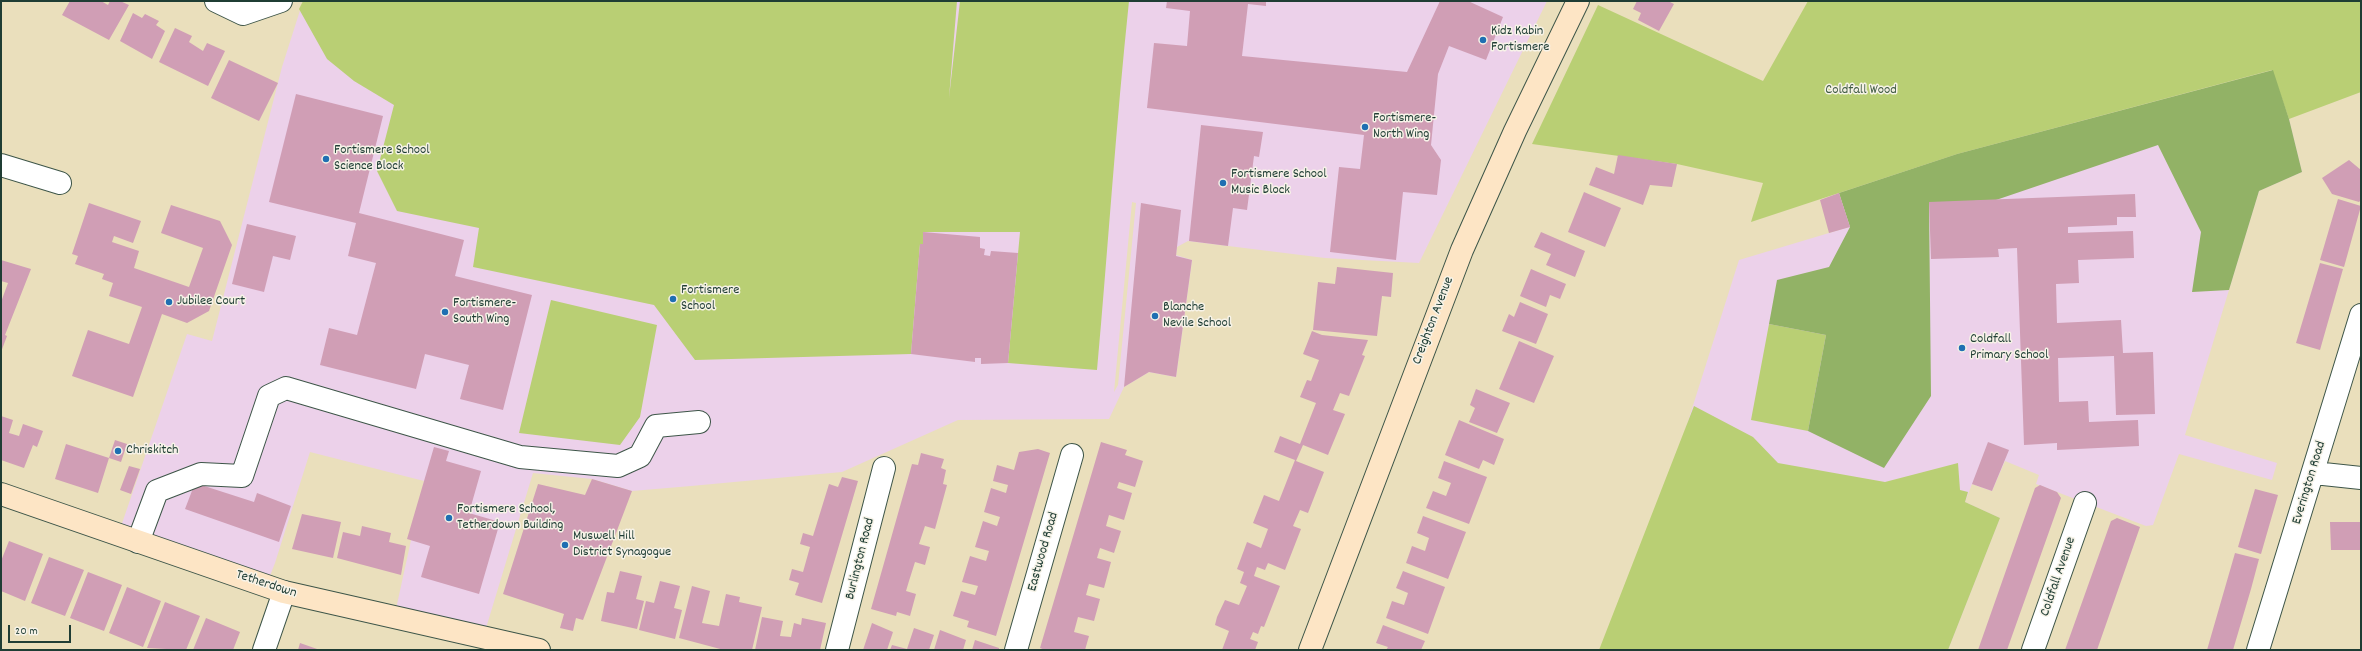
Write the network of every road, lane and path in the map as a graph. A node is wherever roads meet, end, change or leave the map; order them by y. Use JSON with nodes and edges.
{"nodes":[{"id":1,"x":216,"y":1,"type":"edge"},
{"id":2,"x":281,"y":1,"type":"edge"},
{"id":3,"x":1578,"y":1,"type":"edge"},
{"id":4,"x":1,"y":165,"type":"edge"},
{"id":5,"x":60,"y":183,"type":"dead end"},
{"id":6,"x":2361,"y":315,"type":"edge"},
{"id":7,"x":699,"y":422,"type":"dead end"},
{"id":8,"x":1072,"y":455,"type":"dead end"},
{"id":9,"x":884,"y":468,"type":"dead end"},
{"id":10,"x":2314,"y":473,"type":"junction"},
{"id":11,"x":2361,"y":478,"type":"edge"},
{"id":12,"x":1,"y":494,"type":"edge"},
{"id":13,"x":2085,"y":503,"type":"dead end"},
{"id":14,"x":138,"y":542,"type":"junction"},
{"id":15,"x":284,"y":592,"type":"junction"},
{"id":16,"x":264,"y":650,"type":"edge"},
{"id":17,"x":539,"y":650,"type":"edge"},
{"id":18,"x":837,"y":650,"type":"edge"},
{"id":19,"x":1016,"y":650,"type":"edge"},
{"id":20,"x":1310,"y":650,"type":"edge"},
{"id":21,"x":2033,"y":650,"type":"edge"},
{"id":22,"x":2258,"y":650,"type":"edge"}],
"edges":[{"from":1,"to":2,"type":"street"},
{"from":3,"to":20,"type":"street","name":"Creighton Avenue"},
{"from":4,"to":5,"type":"street"},
{"from":6,"to":10,"type":"street","name":"Everington Road"},
{"from":7,"to":14,"type":"street"},
{"from":8,"to":19,"type":"street","name":"Eastwood Road"},
{"from":9,"to":18,"type":"street","name":"Burlington Road"},
{"from":10,"to":11,"type":"street"},
{"from":10,"to":22,"type":"street","name":"Everington Road"},
{"from":12,"to":14,"type":"street","name":"Tetherdown"},
{"from":13,"to":21,"type":"street","name":"Coldfall Avenue"},
{"from":14,"to":15,"type":"street","name":"Tetherdown"},
{"from":15,"to":16,"type":"street"},
{"from":15,"to":17,"type":"street","name":"Tetherdown"}]}
